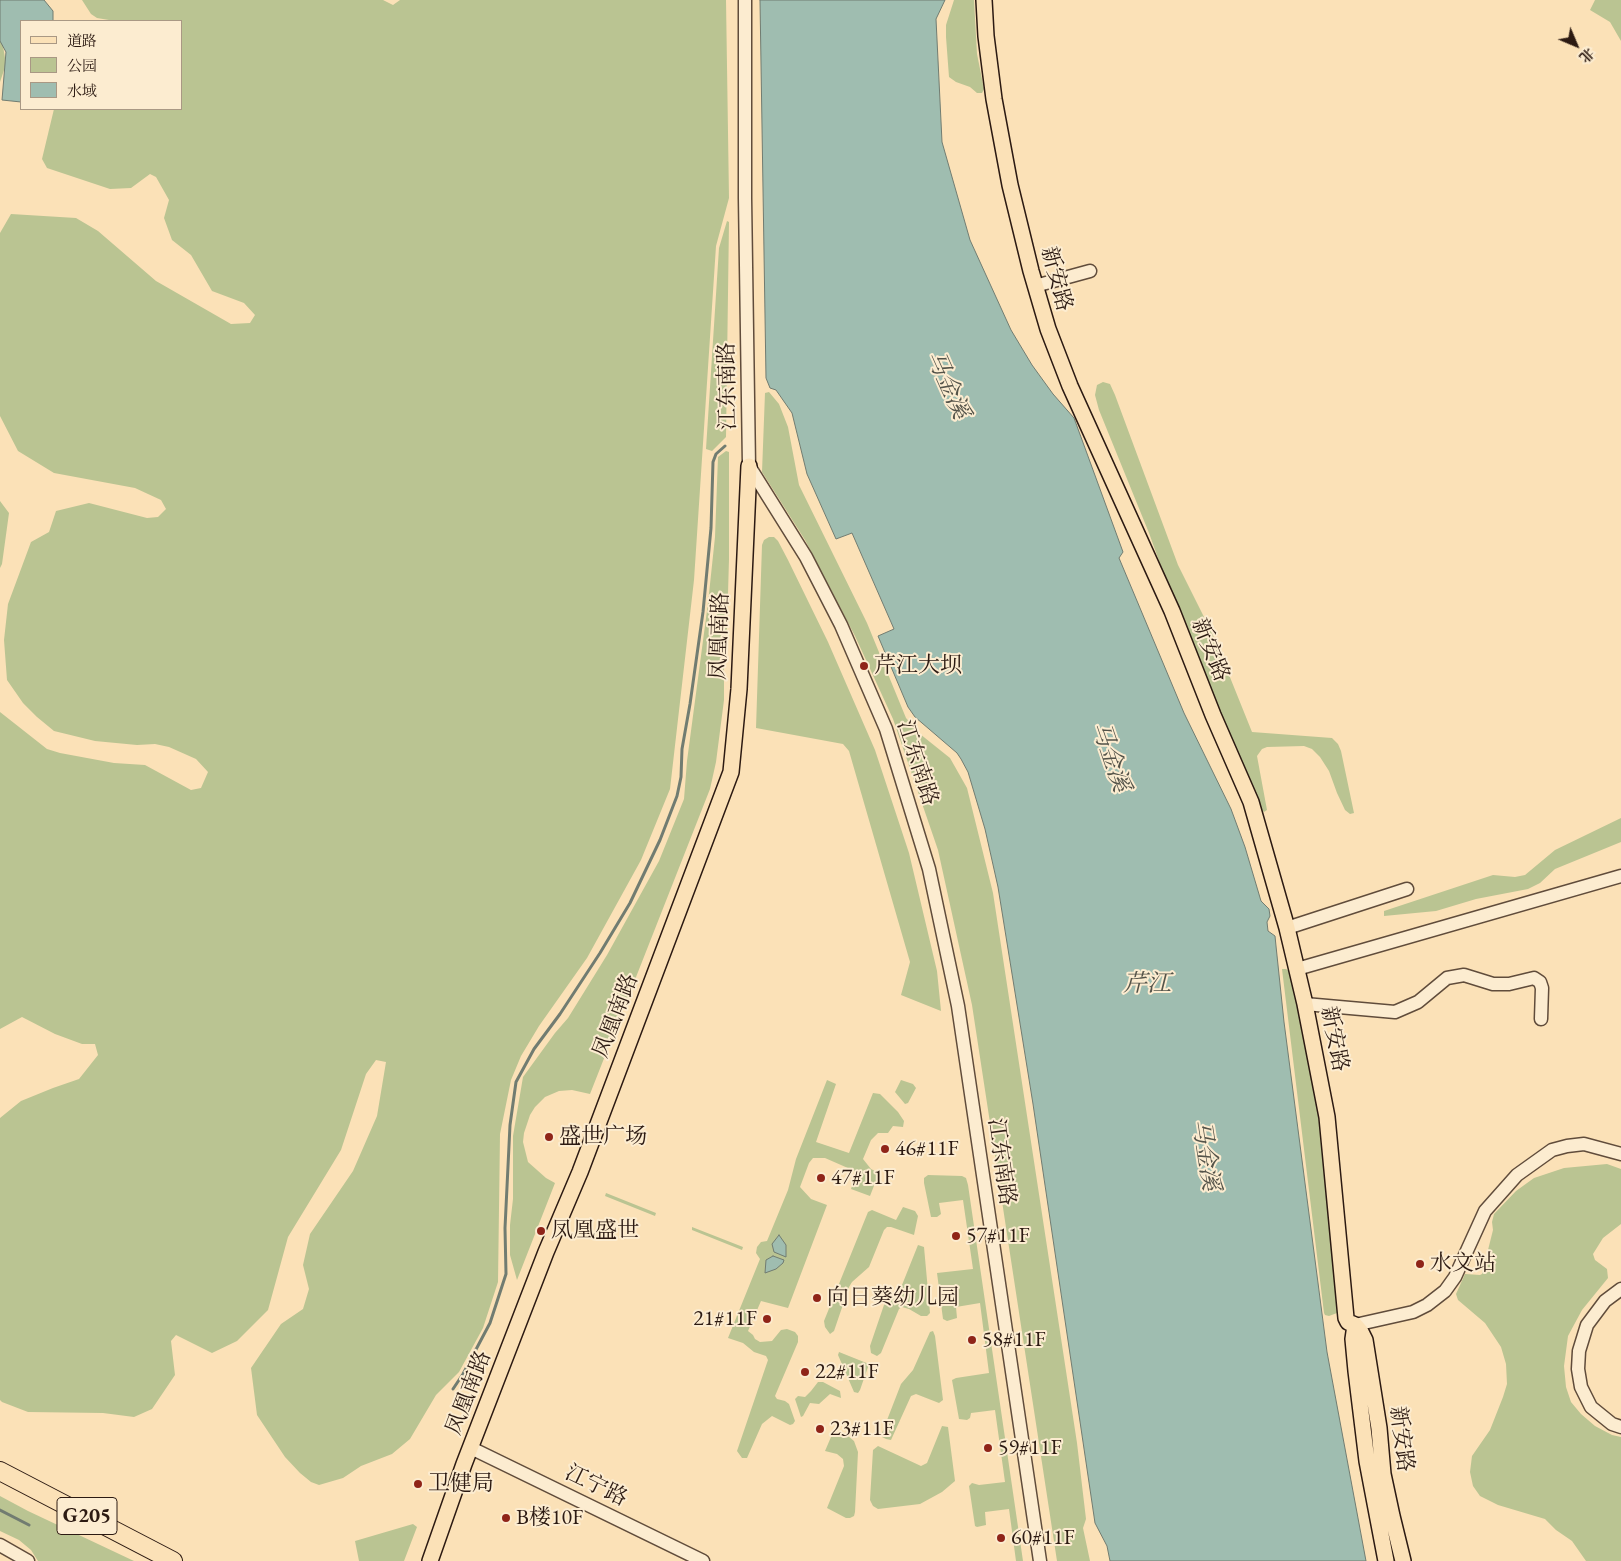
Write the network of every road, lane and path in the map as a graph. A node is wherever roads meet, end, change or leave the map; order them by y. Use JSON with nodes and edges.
{"nodes":[{"id":1,"x":745,"y":0,"type":"edge"},
{"id":2,"x":984,"y":0,"type":"edge"},
{"id":3,"x":1090,"y":271,"type":"dead end"},
{"id":4,"x":1035,"y":286,"type":"junction"},
{"id":5,"x":749,"y":466,"type":"junction"},
{"id":6,"x":1621,"y":876,"type":"edge"},
{"id":7,"x":1407,"y":889,"type":"dead end"},
{"id":8,"x":1287,"y":928,"type":"junction"},
{"id":9,"x":1297,"y":969,"type":"junction"},
{"id":10,"x":1305,"y":1004,"type":"junction"},
{"id":11,"x":1542,"y":1018,"type":"dead end"},
{"id":12,"x":1621,"y":1154,"type":"edge"},
{"id":13,"x":1621,"y":1289,"type":"edge"},
{"id":14,"x":1355,"y":1325,"type":"junction"},
{"id":15,"x":1621,"y":1427,"type":"edge"},
{"id":16,"x":471,"y":1448,"type":"junction"},
{"id":17,"x":0,"y":1471,"type":"edge"},
{"id":18,"x":0,"y":1545,"type":"edge"},
{"id":19,"x":28,"y":1561,"type":"edge"},
{"id":20,"x":173,"y":1561,"type":"edge"},
{"id":21,"x":430,"y":1561,"type":"edge"},
{"id":22,"x":703,"y":1561,"type":"edge"},
{"id":23,"x":1040,"y":1561,"type":"edge"},
{"id":24,"x":1386,"y":1561,"type":"edge"},
{"id":25,"x":1403,"y":1561,"type":"edge"}],
"edges":[{"from":1,"to":5,"type":"street","name":"江东南路"},
{"from":2,"to":4,"type":"main road","name":"新安路"},
{"from":3,"to":4,"type":"street"},
{"from":4,"to":8,"type":"main road","name":"新安路"},
{"from":5,"to":16,"type":"main road","name":"凤凰南路"},
{"from":5,"to":23,"type":"street","name":"江东南路"},
{"from":6,"to":9,"type":"street"},
{"from":7,"to":8,"type":"street"},
{"from":8,"to":9,"type":"main road","name":"新安路"},
{"from":9,"to":10,"type":"main road","name":"新安路"},
{"from":10,"to":11,"type":"street"},
{"from":10,"to":14,"type":"main road","name":"新安路"},
{"from":12,"to":14,"type":"street"},
{"from":13,"to":15,"type":"street"},
{"from":14,"to":24,"type":"main road","name":"新安路"},
{"from":14,"to":25,"type":"main road","name":"新安路"},
{"from":16,"to":21,"type":"main road","name":"凤凰南路"},
{"from":16,"to":22,"type":"street","name":"江宁路"},
{"from":17,"to":20,"type":"highway","number":"G205"},
{"from":18,"to":19,"type":"street"}]}
